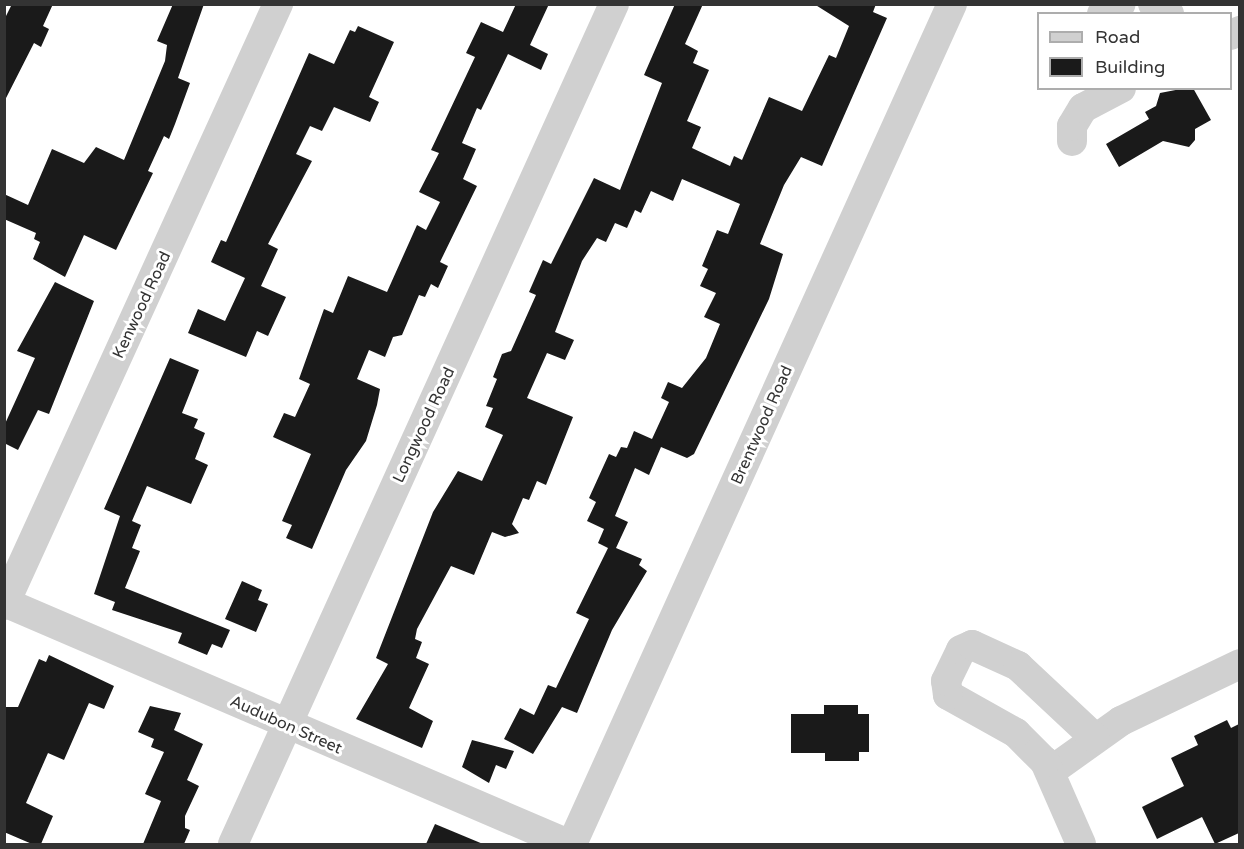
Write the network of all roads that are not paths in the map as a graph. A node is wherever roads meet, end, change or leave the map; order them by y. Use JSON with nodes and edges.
{"nodes":[{"id":1,"x":278,"y":4,"type":"edge"},
{"id":2,"x":614,"y":4,"type":"edge"},
{"id":3,"x":952,"y":4,"type":"edge"},
{"id":4,"x":1121,"y":4,"type":"edge"},
{"id":5,"x":1153,"y":4,"type":"edge"},
{"id":6,"x":1106,"y":12,"type":"edge"},
{"id":7,"x":1166,"y":12,"type":"edge"},
{"id":8,"x":1111,"y":90,"type":"edge"},
{"id":9,"x":1092,"y":94,"type":"edge"},
{"id":10,"x":1072,"y":141,"type":"dead end"},
{"id":11,"x":5,"y":603,"type":"edge"},
{"id":12,"x":1239,"y":664,"type":"edge"},
{"id":13,"x":286,"y":725,"type":"junction"},
{"id":14,"x":1095,"y":738,"type":"junction"},
{"id":15,"x":1051,"y":771,"type":"junction"},
{"id":16,"x":233,"y":844,"type":"edge"},
{"id":17,"x":570,"y":844,"type":"edge"},
{"id":18,"x":1081,"y":844,"type":"edge"}],
"edges":[{"from":1,"to":11,"type":"street","name":"Kenwood Road"},
{"from":2,"to":13,"type":"street","name":"Longwood Road"},
{"from":3,"to":17,"type":"street","name":"Brentwood Road"},
{"from":4,"to":6,"type":"street"},
{"from":5,"to":7,"type":"street"},
{"from":8,"to":9,"type":"street"},
{"from":9,"to":10,"type":"street"},
{"from":11,"to":13,"type":"street","name":"Audubon Street"},
{"from":12,"to":14,"type":"street"},
{"from":13,"to":16,"type":"street","name":"Longwood Road"},
{"from":13,"to":17,"type":"street","name":"Audubon Street"},
{"from":14,"to":15,"type":"street"},
{"from":14,"to":15,"type":"street"},
{"from":15,"to":18,"type":"street"}]}
